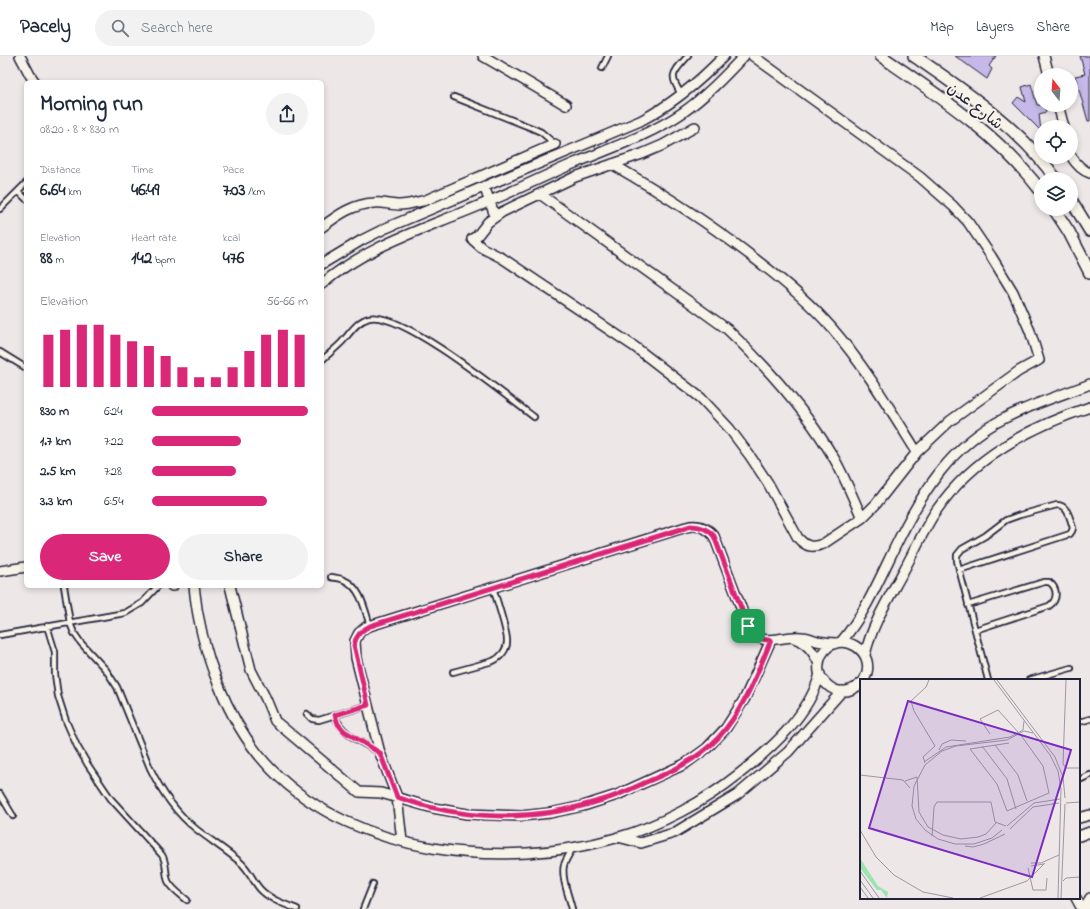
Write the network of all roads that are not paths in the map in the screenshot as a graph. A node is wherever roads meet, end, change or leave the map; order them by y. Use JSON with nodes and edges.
{"nodes":[{"id":1,"x":20,"y":56,"type":"edge"},
{"id":2,"x":482,"y":56,"type":"edge"},
{"id":3,"x":608,"y":56,"type":"edge"},
{"id":4,"x":688,"y":56,"type":"edge"},
{"id":5,"x":724,"y":56,"type":"edge"},
{"id":6,"x":744,"y":56,"type":"edge"},
{"id":7,"x":753,"y":56,"type":"edge"},
{"id":8,"x":881,"y":56,"type":"edge"},
{"id":9,"x":914,"y":56,"type":"edge"},
{"id":10,"x":1044,"y":56,"type":"edge"},
{"id":11,"x":602,"y":68,"type":"dead end"},
{"id":12,"x":1047,"y":68,"type":"edge"},
{"id":13,"x":34,"y":80,"type":"edge"},
{"id":14,"x":682,"y":95,"type":"junction"},
{"id":15,"x":454,"y":97,"type":"dead end"},
{"id":16,"x":566,"y":105,"type":"dead end"},
{"id":17,"x":695,"y":127,"type":"dead end"},
{"id":18,"x":555,"y":144,"type":"joint"},
{"id":19,"x":1078,"y":160,"type":"edge"},
{"id":20,"x":612,"y":164,"type":"junction"},
{"id":21,"x":1076,"y":164,"type":"edge"},
{"id":22,"x":1090,"y":168,"type":"edge"},
{"id":23,"x":1050,"y":172,"type":"edge"},
{"id":24,"x":1090,"y":173,"type":"edge"},
{"id":25,"x":1034,"y":183,"type":"edge"},
{"id":26,"x":24,"y":185,"type":"edge"},
{"id":27,"x":484,"y":186,"type":"junction"},
{"id":28,"x":18,"y":191,"type":"junction"},
{"id":29,"x":540,"y":194,"type":"junction"},
{"id":30,"x":24,"y":196,"type":"edge"},
{"id":31,"x":489,"y":202,"type":"junction"},
{"id":32,"x":0,"y":209,"type":"edge"},
{"id":33,"x":1078,"y":211,"type":"edge"},
{"id":34,"x":495,"y":216,"type":"junction"},
{"id":35,"x":1059,"y":216,"type":"edge"},
{"id":36,"x":324,"y":226,"type":"edge"},
{"id":37,"x":1090,"y":231,"type":"edge"},
{"id":38,"x":324,"y":263,"type":"edge"},
{"id":39,"x":1090,"y":273,"type":"edge"},
{"id":40,"x":324,"y":282,"type":"edge"},
{"id":41,"x":0,"y":352,"type":"edge"},
{"id":42,"x":324,"y":358,"type":"edge"},
{"id":43,"x":24,"y":367,"type":"edge"},
{"id":44,"x":1090,"y":384,"type":"edge"},
{"id":45,"x":1090,"y":407,"type":"edge"},
{"id":46,"x":534,"y":417,"type":"dead end"},
{"id":47,"x":917,"y":452,"type":"junction"},
{"id":48,"x":862,"y":518,"type":"junction"},
{"id":49,"x":24,"y":567,"type":"edge"},
{"id":50,"x":959,"y":570,"type":"junction"},
{"id":51,"x":0,"y":571,"type":"edge"},
{"id":52,"x":331,"y":577,"type":"dead end"},
{"id":53,"x":64,"y":588,"type":"edge"},
{"id":54,"x":156,"y":588,"type":"edge"},
{"id":55,"x":194,"y":588,"type":"edge"},
{"id":56,"x":230,"y":588,"type":"edge"},
{"id":57,"x":493,"y":588,"type":"junction"},
{"id":58,"x":968,"y":605,"type":"junction"},
{"id":59,"x":70,"y":622,"type":"junction"},
{"id":60,"x":48,"y":626,"type":"junction"},
{"id":61,"x":370,"y":626,"type":"junction"},
{"id":62,"x":975,"y":630,"type":"junction"},
{"id":63,"x":0,"y":636,"type":"edge"},
{"id":64,"x":791,"y":637,"type":"junction"},
{"id":65,"x":771,"y":640,"type":"junction"},
{"id":66,"x":838,"y":643,"type":"junction"},
{"id":67,"x":865,"y":655,"type":"junction"},
{"id":68,"x":819,"y":664,"type":"junction"},
{"id":69,"x":1071,"y":668,"type":"dead end"},
{"id":70,"x":453,"y":672,"type":"dead end"},
{"id":71,"x":820,"y":674,"type":"junction"},
{"id":72,"x":864,"y":679,"type":"edge"},
{"id":73,"x":988,"y":679,"type":"edge"},
{"id":74,"x":1032,"y":679,"type":"edge"},
{"id":75,"x":860,"y":684,"type":"edge"},
{"id":76,"x":842,"y":691,"type":"junction"},
{"id":77,"x":368,"y":705,"type":"junction"},
{"id":78,"x":307,"y":714,"type":"dead end"},
{"id":79,"x":335,"y":715,"type":"junction"},
{"id":80,"x":1090,"y":719,"type":"edge"},
{"id":81,"x":1080,"y":722,"type":"edge"},
{"id":82,"x":380,"y":753,"type":"junction"},
{"id":83,"x":1090,"y":775,"type":"edge"},
{"id":84,"x":1080,"y":780,"type":"edge"},
{"id":85,"x":0,"y":794,"type":"edge"},
{"id":86,"x":397,"y":797,"type":"junction"},
{"id":87,"x":1090,"y":815,"type":"edge"},
{"id":88,"x":13,"y":816,"type":"dead end"},
{"id":89,"x":1080,"y":818,"type":"edge"},
{"id":90,"x":1090,"y":832,"type":"edge"},
{"id":91,"x":1080,"y":836,"type":"edge"},
{"id":92,"x":618,"y":838,"type":"junction"},
{"id":93,"x":402,"y":841,"type":"junction"},
{"id":94,"x":573,"y":847,"type":"junction"},
{"id":95,"x":373,"y":884,"type":"dead end"},
{"id":96,"x":1090,"y":898,"type":"edge"},
{"id":97,"x":1077,"y":899,"type":"edge"},
{"id":98,"x":187,"y":900,"type":"dead end"},
{"id":99,"x":297,"y":909,"type":"edge"},
{"id":100,"x":363,"y":909,"type":"edge"},
{"id":101,"x":572,"y":909,"type":"edge"},
{"id":102,"x":1084,"y":909,"type":"edge"}],
"edges":[{"from":1,"to":13,"type":"street"},
{"from":2,"to":16,"type":"street"},
{"from":3,"to":11,"type":"lane"},
{"from":4,"to":14,"type":"lane"},
{"from":5,"to":14,"type":"street"},
{"from":6,"to":31,"type":"street"},
{"from":7,"to":47,"type":"street"},
{"from":8,"to":25,"type":"street","name":"شارع عدن"},
{"from":9,"to":23,"type":"street","name":"شارع عدن"},
{"from":10,"to":12,"type":"street"},
{"from":14,"to":27,"type":"street"},
{"from":15,"to":18,"type":"lane"},
{"from":17,"to":20,"type":"street"},
{"from":18,"to":36,"type":"street"},
{"from":19,"to":22,"type":"street"},
{"from":20,"to":29,"type":"street"},
{"from":20,"to":47,"type":"street"},
{"from":21,"to":24,"type":"street"},
{"from":26,"to":28,"type":"lane"},
{"from":27,"to":31,"type":"street"},
{"from":27,"to":38,"type":"street"},
{"from":28,"to":30,"type":"lane"},
{"from":28,"to":32,"type":"lane"},
{"from":29,"to":34,"type":"street"},
{"from":29,"to":48,"type":"street"},
{"from":31,"to":34,"type":"street"},
{"from":31,"to":40,"type":"street"},
{"from":33,"to":37,"type":"street"},
{"from":34,"to":48,"type":"street"},
{"from":35,"to":39,"type":"street"},
{"from":41,"to":43,"type":"lane"},
{"from":42,"to":46,"type":"lane"},
{"from":44,"to":66,"type":"street"},
{"from":45,"to":67,"type":"street"},
{"from":47,"to":48,"type":"street"},
{"from":49,"to":51,"type":"street"},
{"from":50,"to":50,"type":"lane"},
{"from":50,"to":58,"type":"lane"},
{"from":52,"to":61,"type":"lane"},
{"from":53,"to":59,"type":"lane"},
{"from":54,"to":59,"type":"lane"},
{"from":55,"to":93,"type":"street"},
{"from":56,"to":86,"type":"street"},
{"from":57,"to":61,"type":"street"},
{"from":57,"to":65,"type":"street"},
{"from":57,"to":70,"type":"lane"},
{"from":58,"to":62,"type":"lane"},
{"from":58,"to":62,"type":"lane"},
{"from":59,"to":60,"type":"lane"},
{"from":59,"to":99,"type":"lane"},
{"from":60,"to":63,"type":"lane"},
{"from":60,"to":98,"type":"lane"},
{"from":61,"to":77,"type":"street"},
{"from":62,"to":73,"type":"lane"},
{"from":64,"to":65,"type":"street"},
{"from":64,"to":66,"type":"street"},
{"from":64,"to":68,"type":"street"},
{"from":65,"to":86,"type":"street"},
{"from":66,"to":67,"type":"street"},
{"from":66,"to":68,"type":"street"},
{"from":67,"to":72,"type":"street"},
{"from":68,"to":71,"type":"street"},
{"from":69,"to":74,"type":"lane"},
{"from":71,"to":76,"type":"street"},
{"from":71,"to":92,"type":"street"},
{"from":75,"to":76,"type":"street"},
{"from":76,"to":92,"type":"street"},
{"from":77,"to":79,"type":"lane"},
{"from":77,"to":82,"type":"street"},
{"from":78,"to":79,"type":"lane"},
{"from":79,"to":82,"type":"lane"},
{"from":80,"to":81,"type":"lane"},
{"from":82,"to":86,"type":"street"},
{"from":83,"to":84,"type":"lane"},
{"from":85,"to":88,"type":"lane"},
{"from":86,"to":93,"type":"street"},
{"from":87,"to":89,"type":"street"},
{"from":90,"to":91,"type":"street"},
{"from":92,"to":94,"type":"street"},
{"from":93,"to":94,"type":"street"},
{"from":94,"to":101,"type":"lane"},
{"from":95,"to":100,"type":"lane"},
{"from":96,"to":102,"type":"street"},
{"from":97,"to":102,"type":"street"}]}
